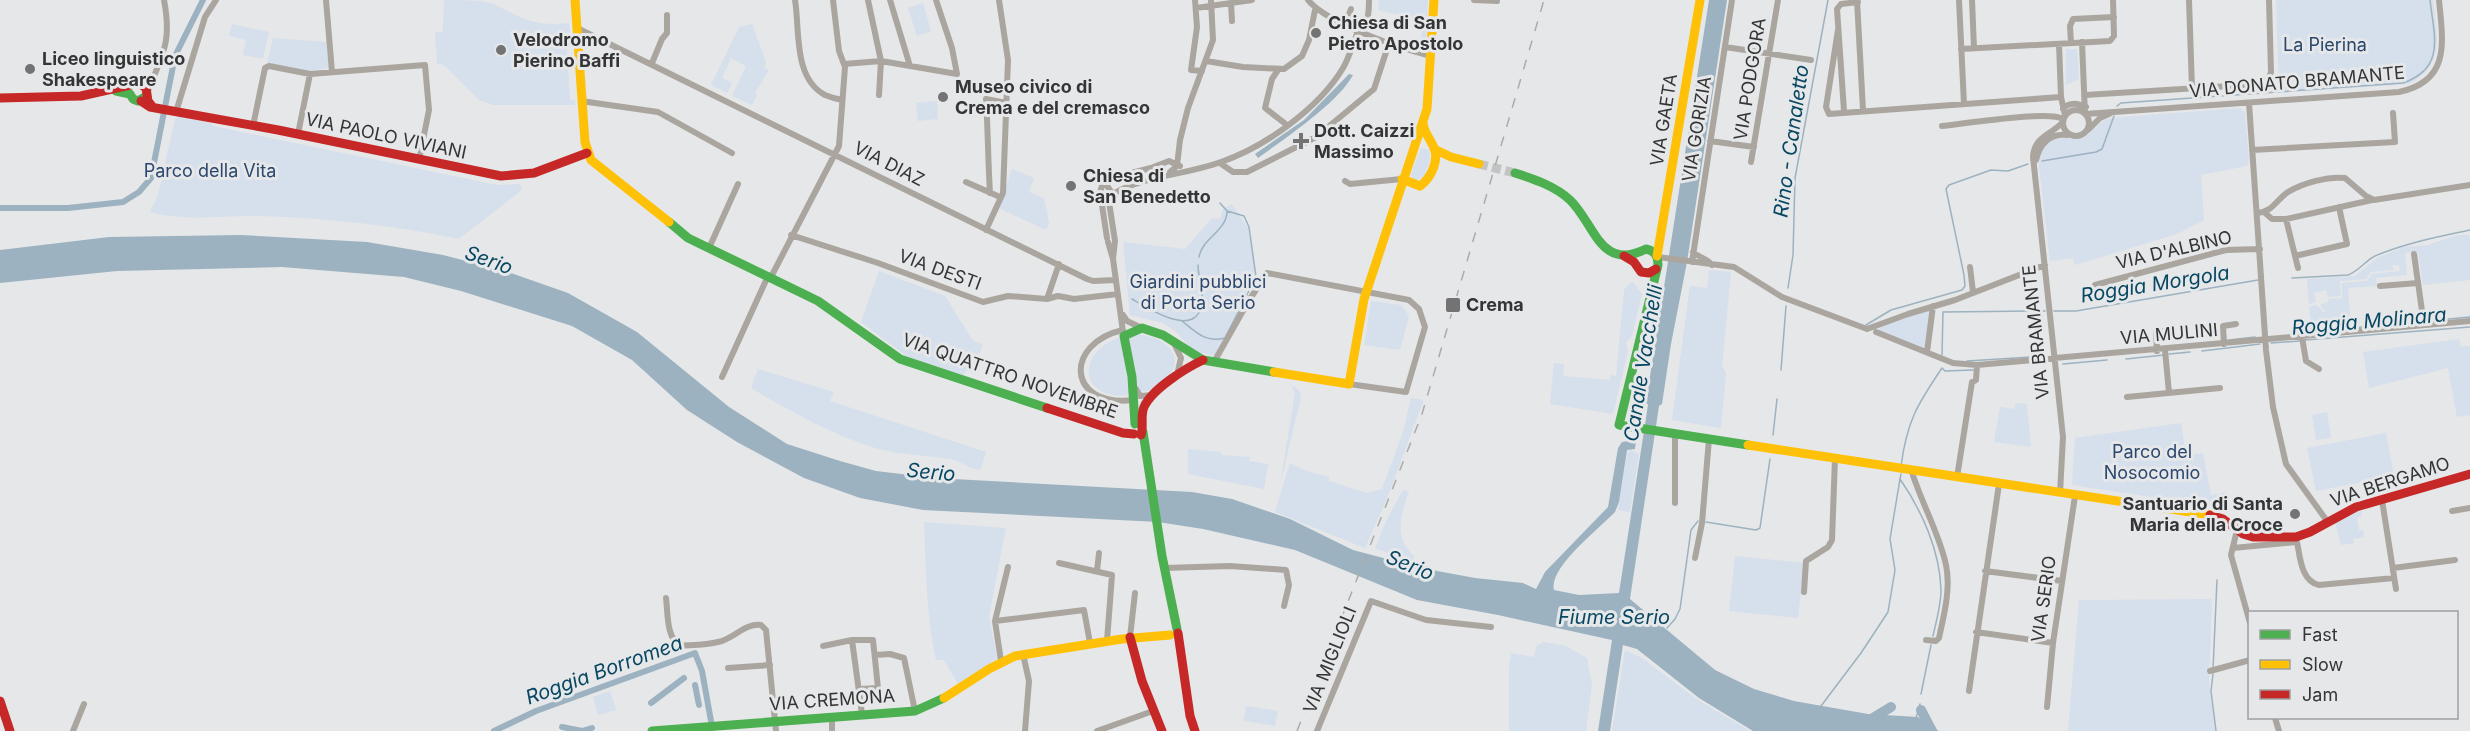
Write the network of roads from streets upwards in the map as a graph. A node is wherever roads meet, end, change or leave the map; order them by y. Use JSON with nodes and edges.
{"nodes":[{"id":1,"x":164,"y":0,"type":"edge"},
{"id":2,"x":216,"y":0,"type":"edge"},
{"id":3,"x":326,"y":0,"type":"edge"},
{"id":4,"x":574,"y":0,"type":"edge"},
{"id":5,"x":795,"y":0,"type":"edge"},
{"id":6,"x":833,"y":0,"type":"edge"},
{"id":7,"x":868,"y":0,"type":"edge"},
{"id":8,"x":890,"y":0,"type":"edge"},
{"id":9,"x":936,"y":0,"type":"edge"},
{"id":10,"x":999,"y":0,"type":"edge"},
{"id":11,"x":1195,"y":0,"type":"edge"},
{"id":12,"x":1252,"y":0,"type":"edge"},
{"id":13,"x":1308,"y":0,"type":"edge"},
{"id":14,"x":1369,"y":0,"type":"edge"},
{"id":15,"x":1434,"y":0,"type":"edge"},
{"id":16,"x":1474,"y":0,"type":"edge"},
{"id":17,"x":1700,"y":0,"type":"edge"},
{"id":18,"x":1732,"y":0,"type":"edge"},
{"id":19,"x":1778,"y":0,"type":"edge"},
{"id":20,"x":1959,"y":0,"type":"edge"},
{"id":21,"x":1972,"y":0,"type":"edge"},
{"id":22,"x":2113,"y":0,"type":"edge"},
{"id":23,"x":2189,"y":0,"type":"edge"},
{"id":24,"x":2269,"y":0,"type":"edge"},
{"id":25,"x":2439,"y":0,"type":"edge"},
{"id":26,"x":1497,"y":1,"type":"edge"},
{"id":27,"x":1858,"y":1,"type":"edge"},
{"id":28,"x":1211,"y":3,"type":"edge"},
{"id":29,"x":1231,"y":3,"type":"junction"},
{"id":30,"x":1196,"y":8,"type":"junction"},
{"id":31,"x":1351,"y":9,"type":"dead end"},
{"id":32,"x":1315,"y":10,"type":"junction"},
{"id":33,"x":667,"y":15,"type":"dead end"},
{"id":34,"x":2114,"y":17,"type":"junction"},
{"id":35,"x":1232,"y":21,"type":"dead end"},
{"id":36,"x":1345,"y":24,"type":"junction"},
{"id":37,"x":577,"y":27,"type":"junction"},
{"id":38,"x":1359,"y":30,"type":"junction"},
{"id":39,"x":2082,"y":42,"type":"junction"},
{"id":40,"x":1389,"y":43,"type":"junction"},
{"id":41,"x":2071,"y":43,"type":"junction"},
{"id":42,"x":2059,"y":44,"type":"junction"},
{"id":43,"x":1725,"y":47,"type":"junction"},
{"id":44,"x":1974,"y":48,"type":"junction"},
{"id":45,"x":1961,"y":49,"type":"junction"},
{"id":46,"x":1769,"y":54,"type":"junction"},
{"id":47,"x":1431,"y":56,"type":"junction"},
{"id":48,"x":1838,"y":57,"type":"junction"},
{"id":49,"x":1811,"y":60,"type":"dead end"},
{"id":50,"x":881,"y":61,"type":"junction"},
{"id":51,"x":1206,"y":61,"type":"junction"},
{"id":52,"x":652,"y":63,"type":"junction"},
{"id":53,"x":844,"y":64,"type":"junction"},
{"id":54,"x":910,"y":66,"type":"junction"},
{"id":55,"x":1278,"y":70,"type":"junction"},
{"id":56,"x":1202,"y":71,"type":"junction"},
{"id":57,"x":332,"y":72,"type":"junction"},
{"id":58,"x":154,"y":74,"type":"junction"},
{"id":59,"x":310,"y":74,"type":"junction"},
{"id":60,"x":139,"y":84,"type":"junction"},
{"id":61,"x":2192,"y":88,"type":"junction"},
{"id":62,"x":112,"y":90,"type":"junction"},
{"id":63,"x":130,"y":94,"type":"junction"},
{"id":64,"x":879,"y":95,"type":"dead end"},
{"id":65,"x":2085,"y":95,"type":"junction"},
{"id":66,"x":145,"y":96,"type":"junction"},
{"id":67,"x":2061,"y":97,"type":"junction"},
{"id":68,"x":0,"y":98,"type":"edge"},
{"id":69,"x":842,"y":100,"type":"junction"},
{"id":70,"x":582,"y":101,"type":"junction"},
{"id":71,"x":1006,"y":103,"type":"junction"},
{"id":72,"x":2249,"y":103,"type":"junction"},
{"id":73,"x":1964,"y":104,"type":"junction"},
{"id":74,"x":1863,"y":110,"type":"junction"},
{"id":75,"x":2085,"y":110,"type":"junction"},
{"id":76,"x":1844,"y":111,"type":"junction"},
{"id":77,"x":2117,"y":111,"type":"junction"},
{"id":78,"x":176,"y":112,"type":"junction"},
{"id":79,"x":2393,"y":113,"type":"dead end"},
{"id":80,"x":2063,"y":117,"type":"junction"},
{"id":81,"x":1423,"y":123,"type":"junction"},
{"id":82,"x":1287,"y":125,"type":"junction"},
{"id":83,"x":254,"y":126,"type":"junction"},
{"id":84,"x":1942,"y":126,"type":"dead end"},
{"id":85,"x":2087,"y":131,"type":"junction"},
{"id":86,"x":298,"y":134,"type":"junction"},
{"id":87,"x":2070,"y":135,"type":"junction"},
{"id":88,"x":1710,"y":141,"type":"junction"},
{"id":89,"x":1433,"y":147,"type":"junction"},
{"id":90,"x":1754,"y":147,"type":"junction"},
{"id":91,"x":2252,"y":150,"type":"junction"},
{"id":92,"x":1413,"y":152,"type":"junction"},
{"id":93,"x":587,"y":153,"type":"junction"},
{"id":94,"x":732,"y":153,"type":"dead end"},
{"id":95,"x":836,"y":155,"type":"junction"},
{"id":96,"x":1451,"y":157,"type":"junction"},
{"id":97,"x":419,"y":160,"type":"junction"},
{"id":98,"x":1434,"y":160,"type":"junction"},
{"id":99,"x":1751,"y":162,"type":"dead end"},
{"id":100,"x":1220,"y":163,"type":"junction"},
{"id":101,"x":1178,"y":164,"type":"junction"},
{"id":102,"x":1479,"y":164,"type":"tunnel mouth"},
{"id":103,"x":2034,"y":167,"type":"junction"},
{"id":104,"x":1194,"y":170,"type":"junction"},
{"id":105,"x":1515,"y":173,"type":"tunnel mouth"},
{"id":106,"x":1167,"y":174,"type":"junction"},
{"id":107,"x":1111,"y":177,"type":"junction"},
{"id":108,"x":1345,"y":181,"type":"dead end"},
{"id":109,"x":966,"y":182,"type":"dead end"},
{"id":110,"x":1409,"y":183,"type":"junction"},
{"id":111,"x":738,"y":184,"type":"dead end"},
{"id":112,"x":2470,"y":185,"type":"edge"},
{"id":113,"x":990,"y":193,"type":"junction"},
{"id":114,"x":1113,"y":194,"type":"junction"},
{"id":115,"x":1000,"y":197,"type":"junction"},
{"id":116,"x":2374,"y":200,"type":"junction"},
{"id":117,"x":1395,"y":204,"type":"junction"},
{"id":118,"x":2339,"y":207,"type":"junction"},
{"id":119,"x":2260,"y":213,"type":"junction"},
{"id":120,"x":2286,"y":219,"type":"junction"},
{"id":121,"x":986,"y":230,"type":"junction"},
{"id":122,"x":791,"y":235,"type":"junction"},
{"id":123,"x":1110,"y":240,"type":"junction"},
{"id":124,"x":709,"y":248,"type":"junction"},
{"id":125,"x":2260,"y":249,"type":"junction"},
{"id":126,"x":1693,"y":252,"type":"junction"},
{"id":127,"x":2414,"y":254,"type":"dead end"},
{"id":128,"x":2295,"y":256,"type":"junction"},
{"id":129,"x":1658,"y":258,"type":"junction"},
{"id":130,"x":1635,"y":259,"type":"junction"},
{"id":131,"x":1689,"y":262,"type":"junction"},
{"id":132,"x":1059,"y":264,"type":"junction"},
{"id":133,"x":1712,"y":265,"type":"junction"},
{"id":134,"x":2044,"y":265,"type":"junction"},
{"id":135,"x":1970,"y":267,"type":"dead end"},
{"id":136,"x":2298,"y":268,"type":"dead end"},
{"id":137,"x":1645,"y":273,"type":"junction"},
{"id":138,"x":769,"y":276,"type":"junction"},
{"id":139,"x":1116,"y":280,"type":"junction"},
{"id":140,"x":2418,"y":283,"type":"junction"},
{"id":141,"x":2095,"y":285,"type":"dead end"},
{"id":142,"x":2380,"y":286,"type":"dead end"},
{"id":143,"x":1651,"y":288,"type":"junction"},
{"id":144,"x":1366,"y":291,"type":"junction"},
{"id":145,"x":1973,"y":292,"type":"junction"},
{"id":146,"x":1118,"y":294,"type":"junction"},
{"id":147,"x":1047,"y":299,"type":"junction"},
{"id":148,"x":1120,"y":305,"type":"junction"},
{"id":149,"x":1933,"y":306,"type":"junction"},
{"id":150,"x":2470,"y":321,"type":"edge"},
{"id":151,"x":2424,"y":322,"type":"junction"},
{"id":152,"x":2236,"y":324,"type":"dead end"},
{"id":153,"x":1142,"y":328,"type":"junction"},
{"id":154,"x":2161,"y":331,"type":"dead end"},
{"id":155,"x":1876,"y":332,"type":"dead end"},
{"id":156,"x":1124,"y":333,"type":"junction"},
{"id":157,"x":1172,"y":340,"type":"junction"},
{"id":158,"x":2266,"y":340,"type":"junction"},
{"id":159,"x":2302,"y":340,"type":"junction"},
{"id":160,"x":2221,"y":345,"type":"junction"},
{"id":161,"x":2111,"y":347,"type":"dead end"},
{"id":162,"x":2157,"y":347,"type":"junction"},
{"id":163,"x":1927,"y":352,"type":"junction"},
{"id":164,"x":2165,"y":354,"type":"junction"},
{"id":165,"x":2112,"y":355,"type":"junction"},
{"id":166,"x":1203,"y":360,"type":"junction"},
{"id":167,"x":2055,"y":360,"type":"junction"},
{"id":168,"x":1214,"y":362,"type":"junction"},
{"id":169,"x":1977,"y":366,"type":"junction"},
{"id":170,"x":2319,"y":369,"type":"dead end"},
{"id":171,"x":1177,"y":376,"type":"junction"},
{"id":172,"x":722,"y":377,"type":"dead end"},
{"id":173,"x":1350,"y":384,"type":"junction"},
{"id":174,"x":2220,"y":388,"type":"dead end"},
{"id":175,"x":2169,"y":393,"type":"junction"},
{"id":176,"x":1155,"y":394,"type":"junction"},
{"id":177,"x":2127,"y":397,"type":"dead end"},
{"id":178,"x":1139,"y":398,"type":"junction"},
{"id":179,"x":1137,"y":430,"type":"junction"},
{"id":180,"x":1675,"y":434,"type":"junction"},
{"id":181,"x":1709,"y":439,"type":"junction"},
{"id":182,"x":1835,"y":458,"type":"junction"},
{"id":183,"x":1904,"y":468,"type":"junction"},
{"id":184,"x":2470,"y":474,"type":"edge"},
{"id":185,"x":1957,"y":477,"type":"junction"},
{"id":186,"x":1999,"y":484,"type":"junction"},
{"id":187,"x":2061,"y":493,"type":"junction"},
{"id":188,"x":2074,"y":496,"type":"junction"},
{"id":189,"x":2382,"y":500,"type":"junction"},
{"id":190,"x":1675,"y":503,"type":"dead end"},
{"id":191,"x":2470,"y":508,"type":"edge"},
{"id":192,"x":2452,"y":511,"type":"dead end"},
{"id":193,"x":2327,"y":521,"type":"junction"},
{"id":194,"x":2237,"y":530,"type":"junction"},
{"id":195,"x":2253,"y":541,"type":"junction"},
{"id":196,"x":2233,"y":548,"type":"junction"},
{"id":197,"x":1099,"y":554,"type":"dead end"},
{"id":198,"x":1695,"y":558,"type":"dead end"},
{"id":199,"x":2455,"y":560,"type":"dead end"},
{"id":200,"x":1059,"y":563,"type":"dead end"},
{"id":201,"x":1008,"y":567,"type":"dead end"},
{"id":202,"x":1164,"y":568,"type":"junction"},
{"id":203,"x":2393,"y":568,"type":"junction"},
{"id":204,"x":1097,"y":571,"type":"junction"},
{"id":205,"x":1985,"y":571,"type":"junction"},
{"id":206,"x":2394,"y":578,"type":"junction"},
{"id":207,"x":2062,"y":581,"type":"junction"},
{"id":208,"x":2396,"y":589,"type":"dead end"},
{"id":209,"x":1804,"y":592,"type":"dead end"},
{"id":210,"x":1135,"y":593,"type":"dead end"},
{"id":211,"x":666,"y":598,"type":"dead end"},
{"id":212,"x":1284,"y":606,"type":"dead end"},
{"id":213,"x":2248,"y":616,"type":"edge"},
{"id":214,"x":994,"y":621,"type":"junction"},
{"id":215,"x":1491,"y":627,"type":"dead end"},
{"id":216,"x":1173,"y":632,"type":"junction"},
{"id":217,"x":1976,"y":632,"type":"junction"},
{"id":218,"x":1130,"y":638,"type":"junction"},
{"id":219,"x":852,"y":640,"type":"junction"},
{"id":220,"x":1107,"y":640,"type":"junction"},
{"id":221,"x":1926,"y":640,"type":"dead end"},
{"id":222,"x":1090,"y":643,"type":"junction"},
{"id":223,"x":2053,"y":643,"type":"junction"},
{"id":224,"x":823,"y":646,"type":"dead end"},
{"id":225,"x":1023,"y":654,"type":"junction"},
{"id":226,"x":875,"y":655,"type":"junction"},
{"id":227,"x":1001,"y":661,"type":"junction"},
{"id":228,"x":2248,"y":661,"type":"edge"},
{"id":229,"x":770,"y":665,"type":"junction"},
{"id":230,"x":728,"y":668,"type":"dead end"},
{"id":231,"x":2213,"y":670,"type":"dead end"},
{"id":232,"x":860,"y":689,"type":"junction"},
{"id":233,"x":1969,"y":691,"type":"dead end"},
{"id":234,"x":0,"y":701,"type":"edge"},
{"id":235,"x":84,"y":704,"type":"dead end"},
{"id":236,"x":2047,"y":707,"type":"dead end"},
{"id":237,"x":915,"y":711,"type":"junction"},
{"id":238,"x":1153,"y":711,"type":"junction"},
{"id":239,"x":862,"y":714,"type":"junction"},
{"id":240,"x":1191,"y":716,"type":"junction"},
{"id":241,"x":832,"y":717,"type":"junction"},
{"id":242,"x":775,"y":726,"type":"edge"},
{"id":243,"x":10,"y":731,"type":"edge"},
{"id":244,"x":73,"y":731,"type":"edge"},
{"id":245,"x":652,"y":731,"type":"edge"},
{"id":246,"x":832,"y":731,"type":"edge"},
{"id":247,"x":1025,"y":731,"type":"edge"},
{"id":248,"x":1097,"y":731,"type":"edge"},
{"id":249,"x":1162,"y":731,"type":"edge"},
{"id":250,"x":1190,"y":731,"type":"edge"},
{"id":251,"x":1195,"y":731,"type":"edge"},
{"id":252,"x":1317,"y":731,"type":"edge"}],
"edges":[{"from":1,"to":58,"type":"street"},
{"from":2,"to":78,"type":"street"},
{"from":3,"to":57,"type":"street"},
{"from":4,"to":37,"type":"street"},
{"from":5,"to":69,"type":"street"},
{"from":6,"to":53,"type":"street"},
{"from":7,"to":50,"type":"street"},
{"from":8,"to":54,"type":"street"},
{"from":9,"to":54,"type":"street"},
{"from":10,"to":71,"type":"street"},
{"from":11,"to":30,"type":"street"},
{"from":12,"to":29,"type":"street"},
{"from":13,"to":32,"type":"street"},
{"from":14,"to":38,"type":"street"},
{"from":15,"to":47,"type":"street"},
{"from":16,"to":26,"type":"street"},
{"from":17,"to":129,"type":"street","name":"VIA GAETA"},
{"from":18,"to":43,"type":"street","name":"VIA GORIZIA"},
{"from":19,"to":46,"type":"street","name":"VIA PODGORA"},
{"from":20,"to":45,"type":"street"},
{"from":21,"to":44,"type":"street"},
{"from":22,"to":34,"type":"street"},
{"from":23,"to":61,"type":"street"},
{"from":24,"to":61,"type":"street"},
{"from":25,"to":72,"type":"street","name":"VIA DONATO BRAMANTE"},
{"from":27,"to":48,"type":"street"},
{"from":27,"to":74,"type":"street"},
{"from":28,"to":29,"type":"street"},
{"from":28,"to":30,"type":"street"},
{"from":28,"to":51,"type":"street"},
{"from":29,"to":35,"type":"street"},
{"from":30,"to":56,"type":"street"},
{"from":31,"to":36,"type":"street"},
{"from":32,"to":36,"type":"street"},
{"from":32,"to":55,"type":"street"},
{"from":33,"to":52,"type":"street"},
{"from":34,"to":39,"type":"street"},
{"from":34,"to":41,"type":"street"},
{"from":36,"to":38,"type":"street"},
{"from":37,"to":52,"type":"street","name":"VIA DIAZ"},
{"from":37,"to":70,"type":"street"},
{"from":38,"to":40,"type":"street"},
{"from":38,"to":82,"type":"street"},
{"from":39,"to":41,"type":"street"},
{"from":39,"to":65,"type":"street"},
{"from":40,"to":47,"type":"street"},
{"from":40,"to":100,"type":"street"},
{"from":41,"to":42,"type":"street"},
{"from":42,"to":44,"type":"street"},
{"from":42,"to":67,"type":"street"},
{"from":43,"to":46,"type":"street"},
{"from":43,"to":88,"type":"street","name":"VIA GORIZIA"},
{"from":44,"to":45,"type":"street"},
{"from":45,"to":73,"type":"street"},
{"from":46,"to":49,"type":"street"},
{"from":46,"to":90,"type":"street","name":"VIA PODGORA"},
{"from":47,"to":81,"type":"street"},
{"from":48,"to":76,"type":"street"},
{"from":48,"to":76,"type":"street"},
{"from":50,"to":53,"type":"street"},
{"from":50,"to":54,"type":"street"},
{"from":50,"to":64,"type":"street"},
{"from":51,"to":55,"type":"street"},
{"from":51,"to":56,"type":"street"},
{"from":52,"to":95,"type":"street","name":"VIA DIAZ"},
{"from":53,"to":69,"type":"street"},
{"from":55,"to":82,"type":"street"},
{"from":56,"to":101,"type":"street"},
{"from":57,"to":59,"type":"street"},
{"from":57,"to":97,"type":"street"},
{"from":58,"to":60,"type":"street"},
{"from":58,"to":66,"type":"street"},
{"from":59,"to":83,"type":"street"},
{"from":59,"to":86,"type":"street"},
{"from":60,"to":62,"type":"street"},
{"from":60,"to":63,"type":"street"},
{"from":60,"to":66,"type":"street","name":"VIA PAOLO VIVIANI"},
{"from":61,"to":65,"type":"street"},
{"from":62,"to":63,"type":"street"},
{"from":62,"to":68,"type":"street"},
{"from":63,"to":66,"type":"street"},
{"from":65,"to":75,"type":"street"},
{"from":66,"to":78,"type":"street","name":"VIA PAOLO VIVIANI"},
{"from":67,"to":73,"type":"street"},
{"from":67,"to":80,"type":"street"},
{"from":69,"to":95,"type":"street"},
{"from":70,"to":93,"type":"street"},
{"from":70,"to":94,"type":"street"},
{"from":71,"to":113,"type":"street"},
{"from":71,"to":115,"type":"street"},
{"from":72,"to":77,"type":"street","name":"VIA DONATO BRAMANTE"},
{"from":72,"to":91,"type":"street"},
{"from":73,"to":74,"type":"street"},
{"from":74,"to":76,"type":"street"},
{"from":75,"to":77,"type":"street"},
{"from":75,"to":80,"type":"street"},
{"from":75,"to":85,"type":"street"},
{"from":77,"to":85,"type":"street","name":"VIA BRAMANTE"},
{"from":78,"to":83,"type":"street","name":"VIA PAOLO VIVIANI"},
{"from":79,"to":91,"type":"street"},
{"from":80,"to":84,"type":"street"},
{"from":80,"to":87,"type":"street"},
{"from":80,"to":103,"type":"street","name":"VIA BRAMANTE"},
{"from":81,"to":89,"type":"street"},
{"from":81,"to":92,"type":"street"},
{"from":82,"to":100,"type":"street"},
{"from":83,"to":86,"type":"street","name":"VIA PAOLO VIVIANI"},
{"from":85,"to":87,"type":"street","name":"VIA BRAMANTE"},
{"from":86,"to":97,"type":"street","name":"VIA PAOLO VIVIANI"},
{"from":87,"to":103,"type":"street","name":"VIA BRAMANTE"},
{"from":88,"to":90,"type":"street"},
{"from":88,"to":126,"type":"street","name":"VIA GORIZIA"},
{"from":89,"to":92,"type":"street"},
{"from":89,"to":96,"type":"street"},
{"from":89,"to":98,"type":"street"},
{"from":90,"to":99,"type":"street","name":"VIA PODGORA"},
{"from":91,"to":119,"type":"street"},
{"from":92,"to":110,"type":"street"},
{"from":93,"to":97,"type":"street","name":"VIA PAOLO VIVIANI"},
{"from":93,"to":124,"type":"street","name":"VIA QUATTRO NOVEMBRE"},
{"from":95,"to":121,"type":"street","name":"VIA DIAZ"},
{"from":95,"to":122,"type":"street"},
{"from":96,"to":98,"type":"street"},
{"from":96,"to":102,"type":"street"},
{"from":98,"to":110,"type":"street"},
{"from":100,"to":104,"type":"street"},
{"from":101,"to":104,"type":"street"},
{"from":101,"to":106,"type":"street"},
{"from":101,"to":107,"type":"street"},
{"from":103,"to":134,"type":"street","name":"VIA BRAMANTE"},
{"from":104,"to":106,"type":"street"},
{"from":105,"to":130,"type":"street"},
{"from":106,"to":114,"type":"street"},
{"from":107,"to":114,"type":"street"},
{"from":107,"to":123,"type":"street"},
{"from":108,"to":110,"type":"street"},
{"from":109,"to":113,"type":"street"},
{"from":110,"to":117,"type":"street"},
{"from":110,"to":117,"type":"street"},
{"from":111,"to":124,"type":"street"},
{"from":112,"to":116,"type":"street"},
{"from":113,"to":115,"type":"street"},
{"from":114,"to":123,"type":"street"},
{"from":115,"to":121,"type":"street"},
{"from":116,"to":118,"type":"street"},
{"from":116,"to":119,"type":"street"},
{"from":117,"to":144,"type":"street"},
{"from":118,"to":120,"type":"street"},
{"from":118,"to":128,"type":"street"},
{"from":119,"to":120,"type":"street"},
{"from":119,"to":125,"type":"street"},
{"from":120,"to":128,"type":"street"},
{"from":121,"to":132,"type":"street","name":"VIA DIAZ"},
{"from":122,"to":138,"type":"street"},
{"from":122,"to":147,"type":"street","name":"VIA DESTI"},
{"from":123,"to":139,"type":"street"},
{"from":124,"to":138,"type":"street","name":"VIA QUATTRO NOVEMBRE"},
{"from":125,"to":141,"type":"street","name":"VIA D'ALBINO"},
{"from":125,"to":158,"type":"street"},
{"from":126,"to":131,"type":"street","name":"VIA GORIZIA"},
{"from":126,"to":133,"type":"street"},
{"from":127,"to":140,"type":"street"},
{"from":128,"to":136,"type":"street"},
{"from":129,"to":130,"type":"street"},
{"from":129,"to":131,"type":"street"},
{"from":129,"to":137,"type":"street"},
{"from":129,"to":143,"type":"street","name":"VIA GAETA"},
{"from":130,"to":137,"type":"street"},
{"from":131,"to":133,"type":"street"},
{"from":132,"to":139,"type":"street","name":"VIA DIAZ"},
{"from":132,"to":147,"type":"street"},
{"from":133,"to":149,"type":"street"},
{"from":134,"to":145,"type":"street"},
{"from":134,"to":167,"type":"street","name":"VIA BRAMANTE"},
{"from":135,"to":145,"type":"street"},
{"from":137,"to":143,"type":"street"},
{"from":138,"to":172,"type":"street"},
{"from":138,"to":179,"type":"street","name":"VIA QUATTRO NOVEMBRE"},
{"from":139,"to":146,"type":"street"},
{"from":140,"to":142,"type":"street"},
{"from":140,"to":151,"type":"street"},
{"from":143,"to":180,"type":"street","name":"VIA GAETA"},
{"from":144,"to":168,"type":"street"},
{"from":144,"to":173,"type":"street"},
{"from":144,"to":173,"type":"street"},
{"from":145,"to":149,"type":"street"},
{"from":146,"to":147,"type":"street","name":"VIA DESTI"},
{"from":146,"to":148,"type":"street"},
{"from":148,"to":153,"type":"street"},
{"from":148,"to":156,"type":"street"},
{"from":149,"to":163,"type":"street"},
{"from":150,"to":151,"type":"street","name":"VIA MULINI"},
{"from":151,"to":159,"type":"street","name":"VIA MULINI"},
{"from":152,"to":160,"type":"street"},
{"from":153,"to":156,"type":"street"},
{"from":153,"to":157,"type":"street"},
{"from":154,"to":162,"type":"street"},
{"from":155,"to":163,"type":"street","name":"VIA MULINI"},
{"from":156,"to":178,"type":"street"},
{"from":156,"to":178,"type":"street"},
{"from":157,"to":166,"type":"street"},
{"from":157,"to":171,"type":"street"},
{"from":158,"to":159,"type":"street","name":"VIA MULINI"},
{"from":158,"to":160,"type":"street","name":"VIA MULINI"},
{"from":158,"to":193,"type":"street"},
{"from":159,"to":170,"type":"street"},
{"from":160,"to":164,"type":"street","name":"VIA MULINI"},
{"from":161,"to":165,"type":"street"},
{"from":162,"to":164,"type":"street","name":"VIA MULINI"},
{"from":162,"to":165,"type":"street","name":"VIA MULINI"},
{"from":163,"to":169,"type":"street","name":"VIA MULINI"},
{"from":164,"to":175,"type":"street"},
{"from":165,"to":167,"type":"street","name":"VIA MULINI"},
{"from":166,"to":168,"type":"street"},
{"from":166,"to":171,"type":"street"},
{"from":167,"to":169,"type":"street","name":"VIA MULINI"},
{"from":167,"to":187,"type":"street","name":"VIA BRAMANTE"},
{"from":168,"to":173,"type":"street"},
{"from":169,"to":185,"type":"street"},
{"from":171,"to":176,"type":"street"},
{"from":174,"to":175,"type":"street"},
{"from":175,"to":177,"type":"street"},
{"from":176,"to":178,"type":"street"},
{"from":176,"to":179,"type":"street"},
{"from":178,"to":179,"type":"street"},
{"from":179,"to":202,"type":"street"},
{"from":180,"to":181,"type":"street"},
{"from":180,"to":190,"type":"street"},
{"from":181,"to":182,"type":"street"},
{"from":181,"to":198,"type":"street"},
{"from":182,"to":183,"type":"street"},
{"from":182,"to":209,"type":"street"},
{"from":183,"to":185,"type":"street"},
{"from":183,"to":221,"type":"street"},
{"from":184,"to":189,"type":"street","name":"VIA BERGAMO"},
{"from":185,"to":186,"type":"street"},
{"from":186,"to":187,"type":"street"},
{"from":186,"to":205,"type":"street"},
{"from":187,"to":188,"type":"street"},
{"from":188,"to":194,"type":"street"},
{"from":188,"to":207,"type":"street","name":"VIA SERIO"},
{"from":189,"to":193,"type":"street","name":"VIA BERGAMO"},
{"from":189,"to":203,"type":"street"},
{"from":191,"to":192,"type":"street"},
{"from":193,"to":195,"type":"street","name":"VIA BERGAMO"},
{"from":194,"to":195,"type":"street"},
{"from":194,"to":196,"type":"street"},
{"from":195,"to":196,"type":"street"},
{"from":195,"to":206,"type":"street"},
{"from":196,"to":213,"type":"street"},
{"from":197,"to":204,"type":"street"},
{"from":199,"to":203,"type":"street"},
{"from":200,"to":204,"type":"street"},
{"from":201,"to":214,"type":"street"},
{"from":202,"to":212,"type":"street"},
{"from":202,"to":216,"type":"street"},
{"from":203,"to":206,"type":"street"},
{"from":204,"to":220,"type":"street"},
{"from":205,"to":207,"type":"street"},
{"from":205,"to":217,"type":"street"},
{"from":206,"to":208,"type":"street"},
{"from":207,"to":223,"type":"street","name":"VIA SERIO"},
{"from":210,"to":218,"type":"street"},
{"from":211,"to":229,"type":"street"},
{"from":214,"to":222,"type":"street"},
{"from":214,"to":227,"type":"street"},
{"from":215,"to":252,"type":"street","name":"VIA MIGLIOLI"},
{"from":216,"to":218,"type":"street","name":"VIA CREMONA"},
{"from":216,"to":240,"type":"street"},
{"from":217,"to":223,"type":"street"},
{"from":217,"to":233,"type":"street"},
{"from":218,"to":220,"type":"street","name":"VIA CREMONA"},
{"from":218,"to":238,"type":"street"},
{"from":219,"to":224,"type":"street"},
{"from":219,"to":226,"type":"street"},
{"from":219,"to":232,"type":"street"},
{"from":220,"to":222,"type":"street","name":"VIA CREMONA"},
{"from":222,"to":225,"type":"street","name":"VIA CREMONA"},
{"from":223,"to":236,"type":"street","name":"VIA SERIO"},
{"from":225,"to":227,"type":"street","name":"VIA CREMONA"},
{"from":225,"to":247,"type":"street"},
{"from":226,"to":232,"type":"street"},
{"from":226,"to":237,"type":"street"},
{"from":227,"to":237,"type":"street","name":"VIA CREMONA"},
{"from":228,"to":231,"type":"street"},
{"from":229,"to":230,"type":"street"},
{"from":229,"to":242,"type":"street"},
{"from":232,"to":239,"type":"street"},
{"from":234,"to":243,"type":"street"},
{"from":235,"to":244,"type":"street"},
{"from":237,"to":239,"type":"street","name":"VIA CREMONA"},
{"from":238,"to":248,"type":"street"},
{"from":238,"to":249,"type":"street"},
{"from":239,"to":241,"type":"street","name":"VIA CREMONA"},
{"from":240,"to":250,"type":"street"},
{"from":240,"to":251,"type":"street"},
{"from":241,"to":242,"type":"street","name":"VIA CREMONA"},
{"from":241,"to":246,"type":"street"},
{"from":242,"to":245,"type":"street","name":"VIA CREMONA"}]}
